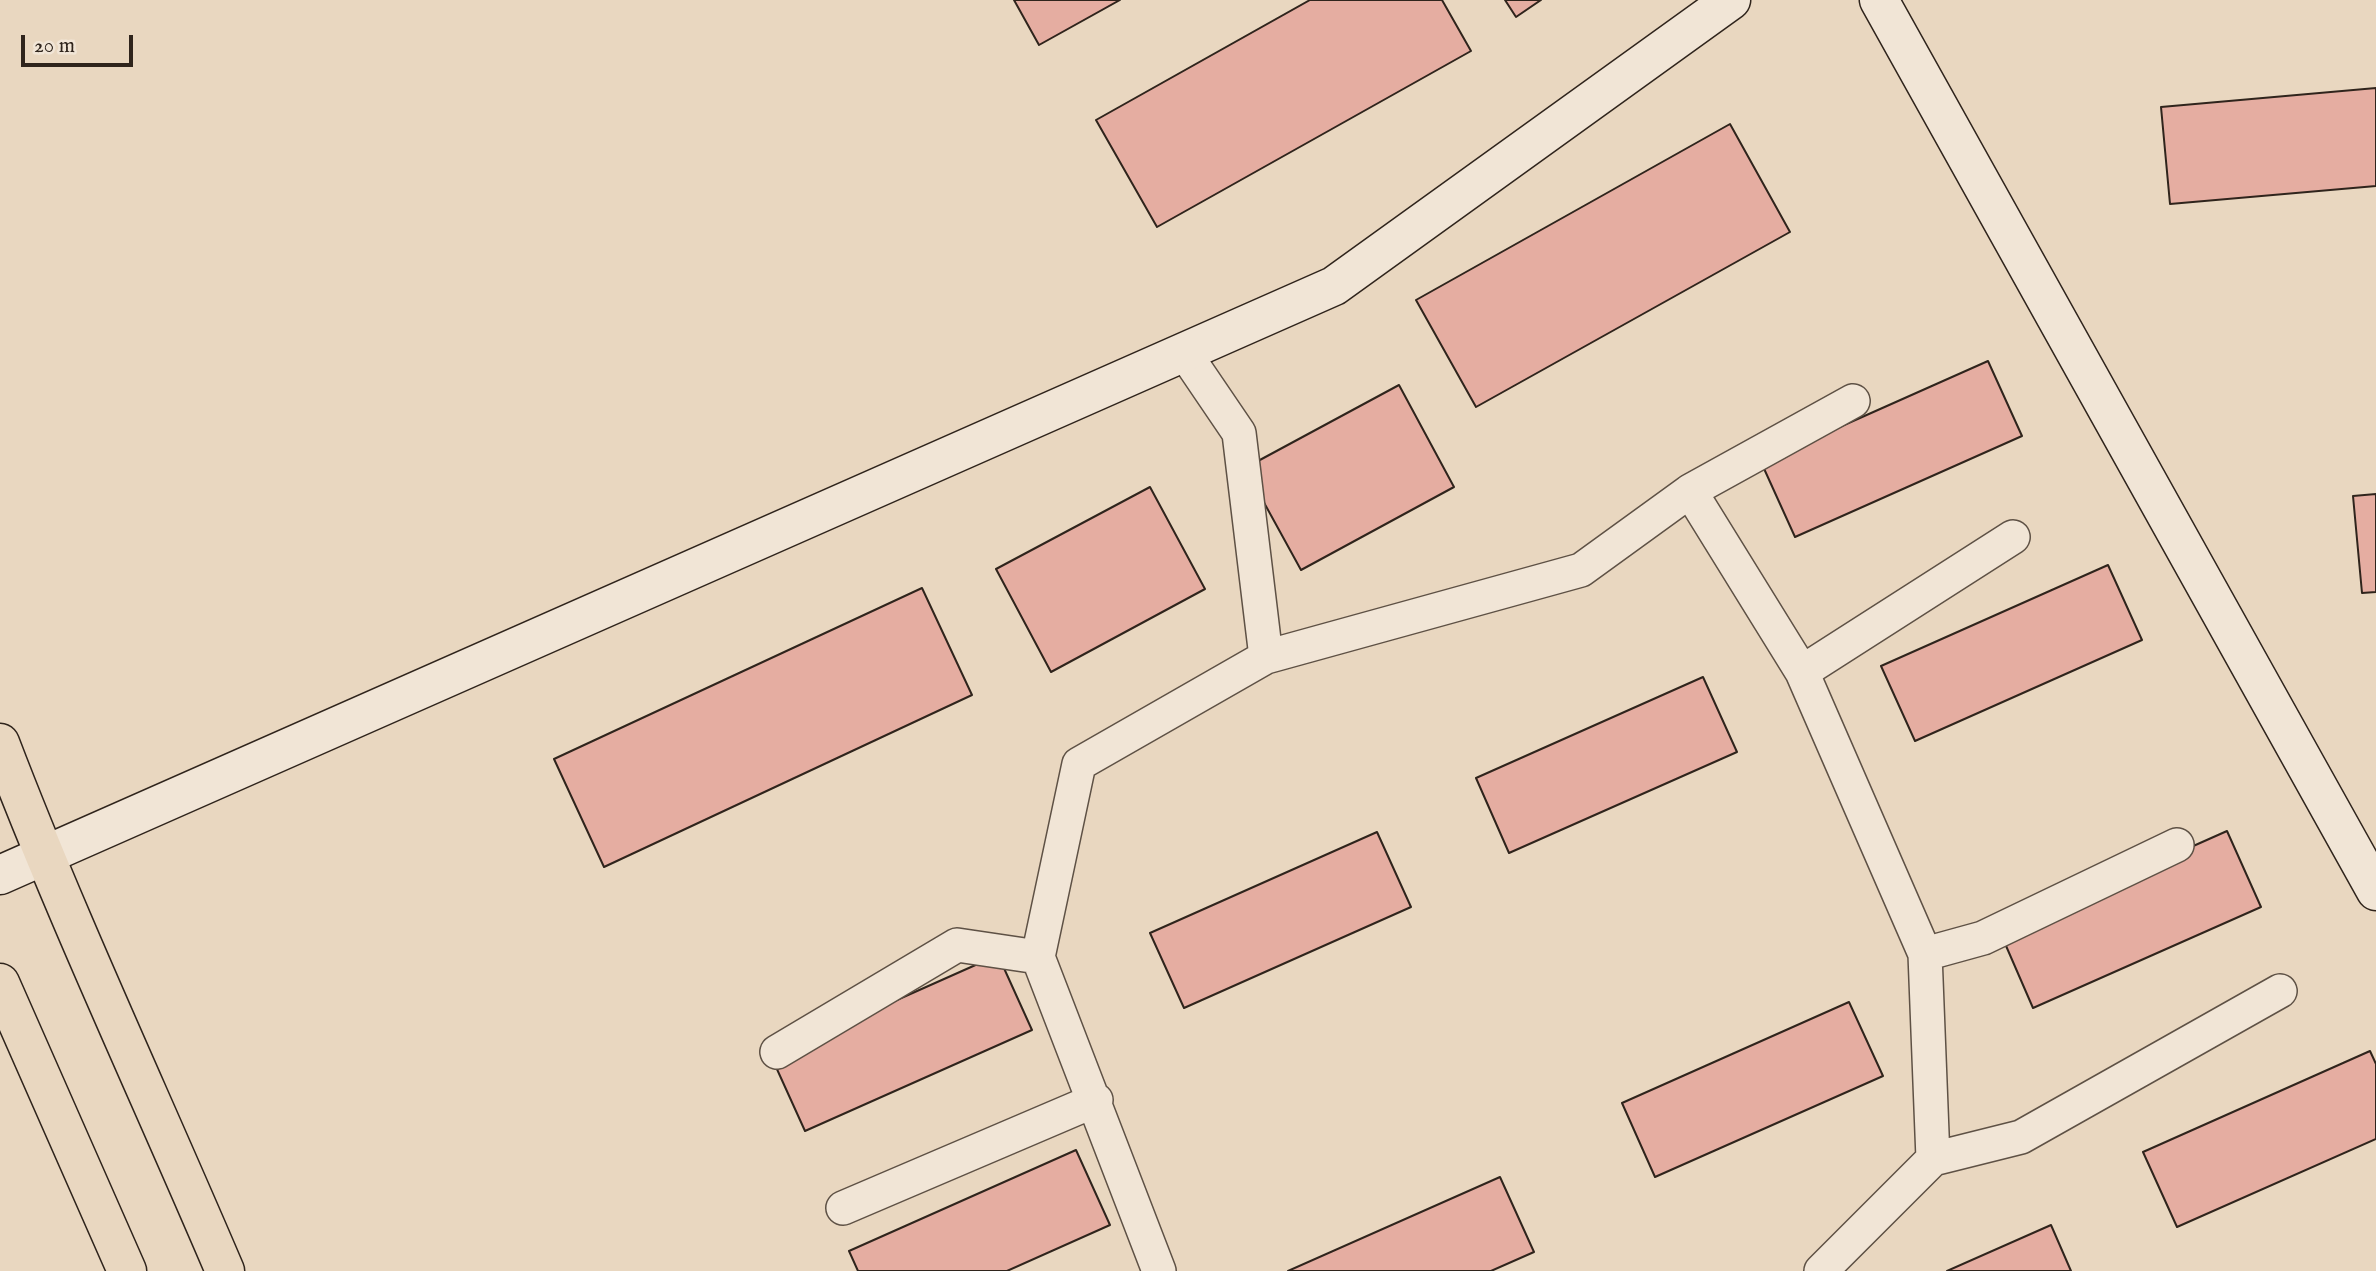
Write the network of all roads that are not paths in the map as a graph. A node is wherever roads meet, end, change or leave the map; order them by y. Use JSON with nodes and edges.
{"nodes":[{"id":1,"x":1731,"y":0,"type":"edge"},
{"id":2,"x":1879,"y":0,"type":"edge"},
{"id":3,"x":1184,"y":352,"type":"junction"},
{"id":4,"x":1853,"y":401,"type":"dead end"},
{"id":5,"x":1690,"y":491,"type":"junction"},
{"id":6,"x":2013,"y":537,"type":"dead end"},
{"id":7,"x":1266,"y":657,"type":"junction"},
{"id":8,"x":1802,"y":672,"type":"junction"},
{"id":9,"x":0,"y":743,"type":"edge"},
{"id":10,"x":2177,"y":845,"type":"dead end"},
{"id":11,"x":44,"y":857,"type":"junction"},
{"id":12,"x":0,"y":875,"type":"edge"},
{"id":13,"x":2376,"y":891,"type":"edge"},
{"id":14,"x":1925,"y":954,"type":"junction"},
{"id":15,"x":1038,"y":957,"type":"junction"},
{"id":16,"x":0,"y":983,"type":"edge"},
{"id":17,"x":2280,"y":991,"type":"dead end"},
{"id":18,"x":777,"y":1052,"type":"dead end"},
{"id":19,"x":1096,"y":1100,"type":"junction"},
{"id":20,"x":1933,"y":1159,"type":"junction"},
{"id":21,"x":843,"y":1208,"type":"dead end"},
{"id":22,"x":127,"y":1271,"type":"edge"},
{"id":23,"x":225,"y":1271,"type":"edge"},
{"id":24,"x":1159,"y":1271,"type":"edge"},
{"id":25,"x":1821,"y":1271,"type":"edge"}],
"edges":[{"from":1,"to":3,"type":"street"},
{"from":2,"to":13,"type":"street"},
{"from":3,"to":7,"type":"street"},
{"from":3,"to":11,"type":"street"},
{"from":4,"to":5,"type":"street"},
{"from":5,"to":7,"type":"street"},
{"from":5,"to":8,"type":"street"},
{"from":6,"to":8,"type":"street"},
{"from":7,"to":15,"type":"street"},
{"from":8,"to":14,"type":"street"},
{"from":9,"to":11,"type":"main road"},
{"from":10,"to":14,"type":"street"},
{"from":11,"to":12,"type":"street"},
{"from":11,"to":23,"type":"main road"},
{"from":14,"to":20,"type":"street"},
{"from":15,"to":18,"type":"street"},
{"from":15,"to":19,"type":"street"},
{"from":16,"to":22,"type":"main road"},
{"from":17,"to":20,"type":"street"},
{"from":19,"to":21,"type":"street"},
{"from":19,"to":24,"type":"street"},
{"from":20,"to":25,"type":"street"}]}
